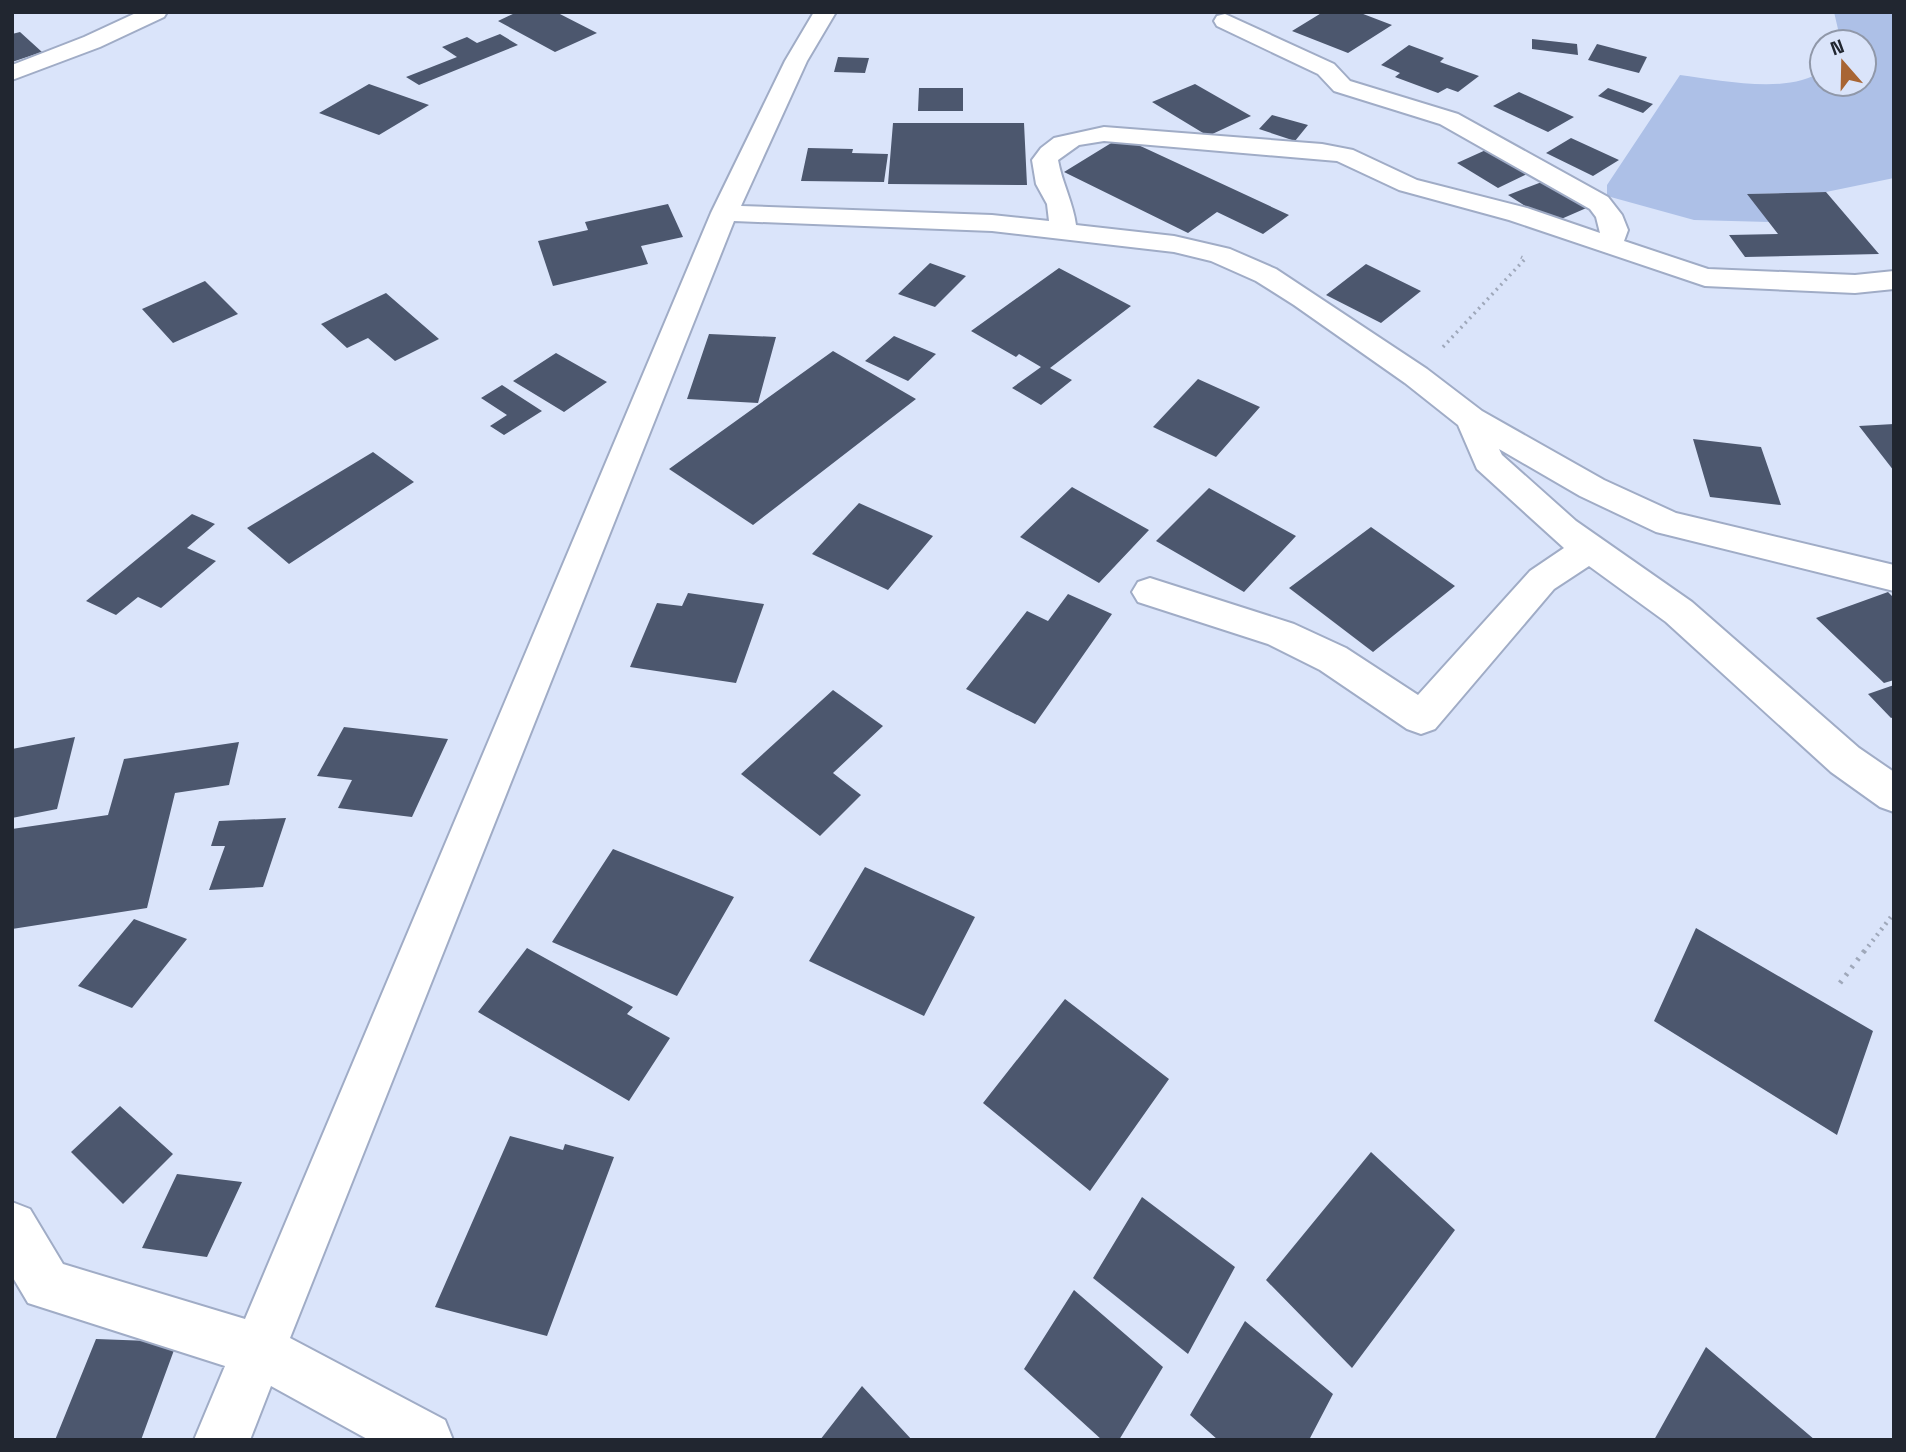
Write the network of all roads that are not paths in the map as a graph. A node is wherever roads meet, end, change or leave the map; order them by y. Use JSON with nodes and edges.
{"nodes":[{"id":1,"x":156,"y":12,"type":"edge"},
{"id":2,"x":825,"y":12,"type":"edge"},
{"id":3,"x":1225,"y":22,"type":"dead end"},
{"id":4,"x":12,"y":73,"type":"edge"},
{"id":5,"x":724,"y":213,"type":"junction"},
{"id":6,"x":1063,"y":231,"type":"junction"},
{"id":7,"x":1609,"y":245,"type":"junction"},
{"id":8,"x":1894,"y":280,"type":"edge"},
{"id":9,"x":1471,"y":419,"type":"junction"},
{"id":10,"x":1590,"y":548,"type":"junction"},
{"id":11,"x":1894,"y":578,"type":"edge"},
{"id":12,"x":1150,"y":592,"type":"dead end"},
{"id":13,"x":1894,"y":795,"type":"edge"},
{"id":14,"x":12,"y":1227,"type":"edge"},
{"id":15,"x":258,"y":1350,"type":"junction"},
{"id":16,"x":222,"y":1440,"type":"edge"},
{"id":17,"x":425,"y":1440,"type":"edge"}],
"edges":[{"from":1,"to":4,"type":"street"},
{"from":2,"to":5,"type":"street"},
{"from":3,"to":7,"type":"street"},
{"from":5,"to":6,"type":"street"},
{"from":5,"to":15,"type":"street"},
{"from":6,"to":7,"type":"street"},
{"from":6,"to":9,"type":"street"},
{"from":7,"to":8,"type":"street"},
{"from":9,"to":10,"type":"street"},
{"from":9,"to":11,"type":"street"},
{"from":10,"to":12,"type":"street"},
{"from":10,"to":13,"type":"street"},
{"from":14,"to":15,"type":"street"},
{"from":15,"to":16,"type":"street"},
{"from":15,"to":17,"type":"street"}]}
